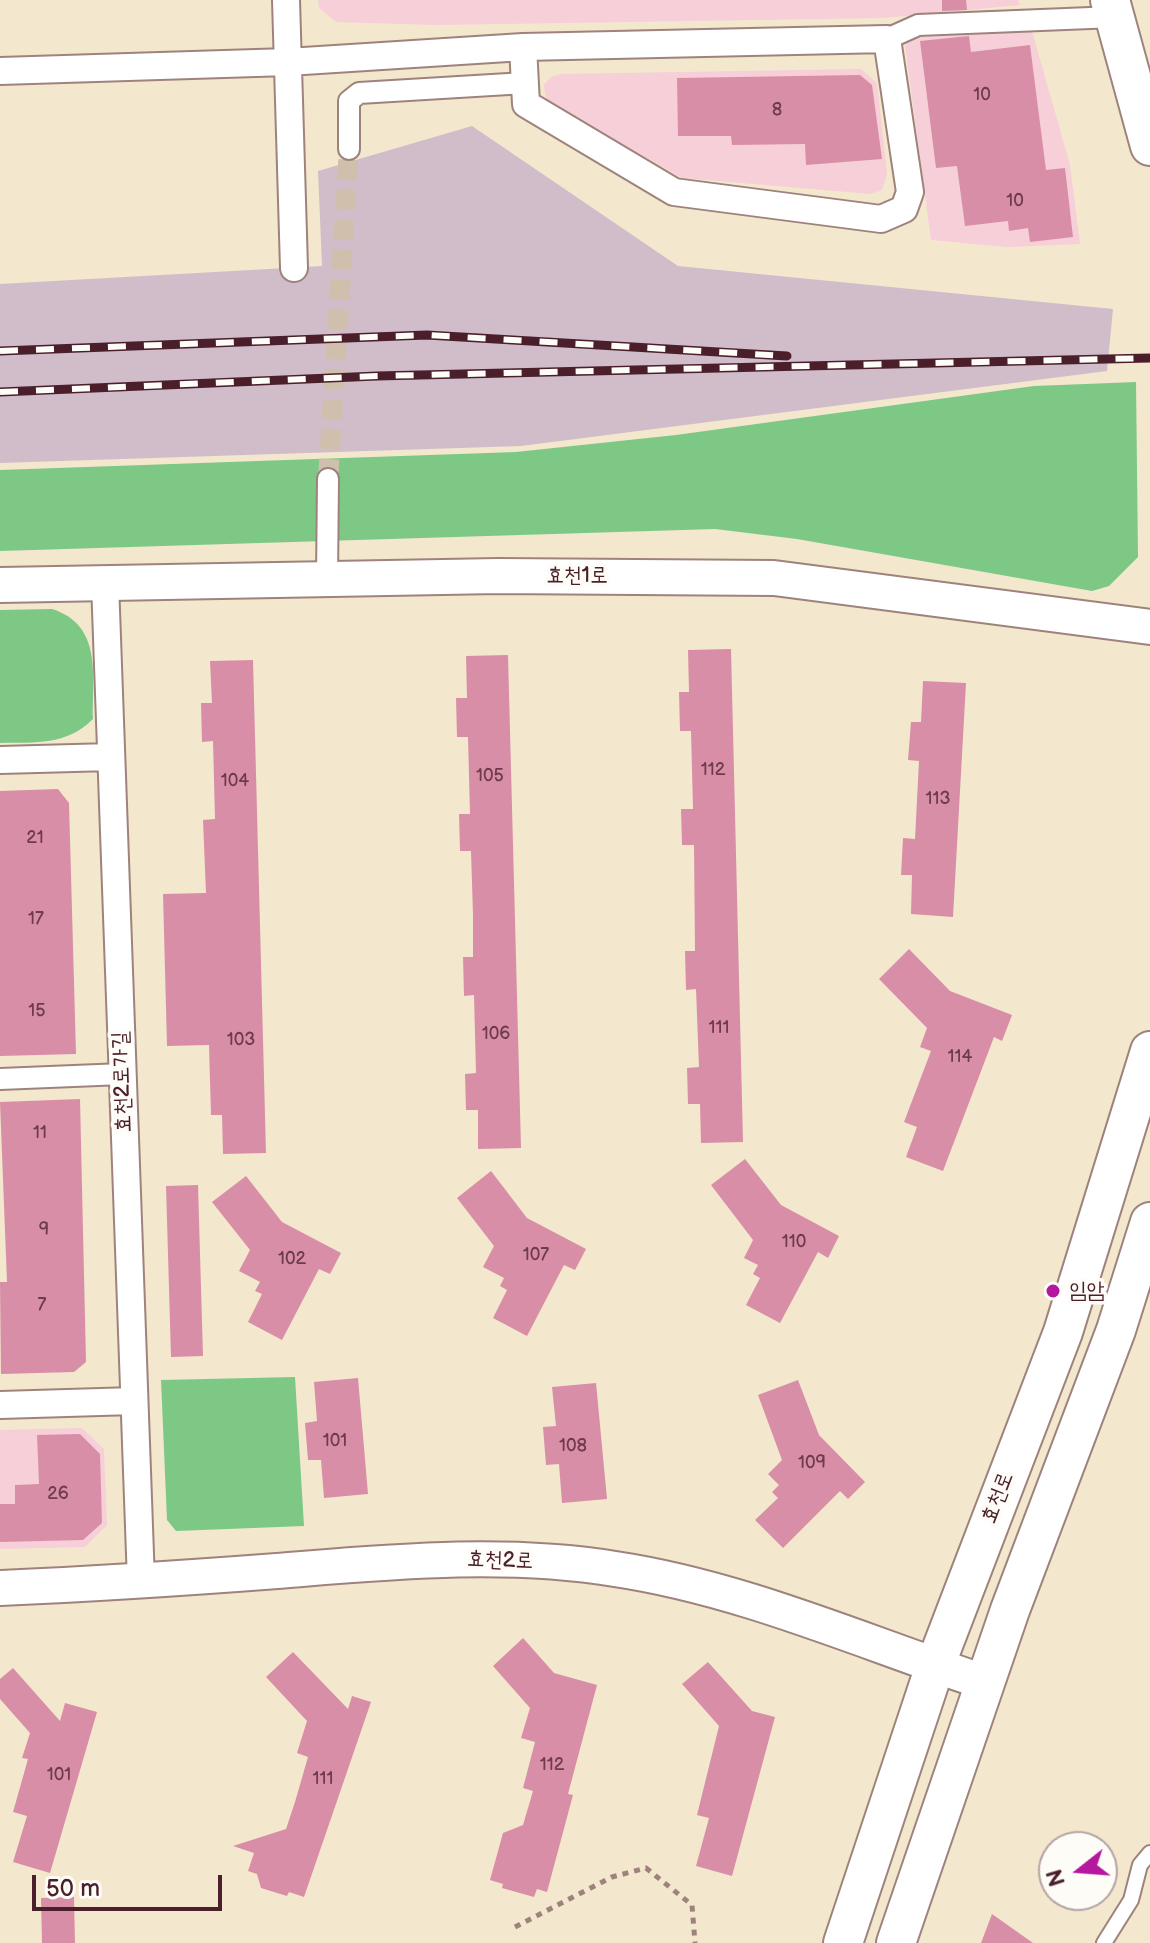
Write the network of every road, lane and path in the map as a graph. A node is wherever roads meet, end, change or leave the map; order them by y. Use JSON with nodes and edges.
{"nodes":[{"id":1,"x":286,"y":0,"type":"edge"},
{"id":2,"x":1113,"y":8,"type":"edge"},
{"id":3,"x":887,"y":39,"type":"junction"},
{"id":4,"x":523,"y":47,"type":"junction"},
{"id":5,"x":288,"y":62,"type":"junction"},
{"id":6,"x":0,"y":71,"type":"edge"},
{"id":7,"x":525,"y":83,"type":"junction"},
{"id":8,"x":1150,"y":146,"type":"edge"},
{"id":9,"x":349,"y":149,"type":"tunnel mouth"},
{"id":10,"x":294,"y":268,"type":"dead end"},
{"id":11,"x":328,"y":479,"type":"tunnel mouth"},
{"id":12,"x":327,"y":579,"type":"junction"},
{"id":13,"x":105,"y":582,"type":"junction"},
{"id":14,"x":0,"y":585,"type":"edge"},
{"id":15,"x":1150,"y":627,"type":"edge"},
{"id":16,"x":111,"y":757,"type":"junction"},
{"id":17,"x":0,"y":760,"type":"edge"},
{"id":18,"x":1150,"y":1051,"type":"edge"},
{"id":19,"x":123,"y":1074,"type":"junction"},
{"id":20,"x":0,"y":1079,"type":"edge"},
{"id":21,"x":1150,"y":1222,"type":"edge"},
{"id":22,"x":134,"y":1401,"type":"junction"},
{"id":23,"x":0,"y":1405,"type":"edge"},
{"id":24,"x":141,"y":1582,"type":"junction"},
{"id":25,"x":0,"y":1588,"type":"edge"},
{"id":26,"x":935,"y":1666,"type":"junction"},
{"id":27,"x":984,"y":1682,"type":"junction"},
{"id":28,"x":1150,"y":1853,"type":"edge"},
{"id":29,"x":515,"y":1927,"type":"dead end"},
{"id":30,"x":695,"y":1943,"type":"edge"},
{"id":31,"x":843,"y":1943,"type":"edge"},
{"id":32,"x":896,"y":1943,"type":"edge"},
{"id":33,"x":1104,"y":1943,"type":"edge"}],
"edges":[{"from":1,"to":5,"type":"street"},
{"from":2,"to":3,"type":"street"},
{"from":2,"to":8,"type":"main road"},
{"from":3,"to":4,"type":"street"},
{"from":3,"to":7,"type":"street"},
{"from":4,"to":5,"type":"street"},
{"from":4,"to":7,"type":"street"},
{"from":5,"to":6,"type":"street"},
{"from":5,"to":10,"type":"street"},
{"from":7,"to":9,"type":"street"},
{"from":11,"to":12,"type":"street"},
{"from":12,"to":13,"type":"street","name":"효천1로"},
{"from":12,"to":15,"type":"street","name":"효천1로"},
{"from":13,"to":14,"type":"street","name":"효천1로"},
{"from":13,"to":16,"type":"street","name":"효천2로가길"},
{"from":16,"to":17,"type":"street"},
{"from":16,"to":19,"type":"street","name":"효천2로가길"},
{"from":18,"to":26,"type":"main road","name":"효천로"},
{"from":19,"to":20,"type":"street"},
{"from":19,"to":22,"type":"street","name":"효천2로가길"},
{"from":21,"to":27,"type":"main road"},
{"from":22,"to":23,"type":"street"},
{"from":22,"to":24,"type":"street","name":"효천2로가길"},
{"from":24,"to":25,"type":"street","name":"효천2로"},
{"from":24,"to":26,"type":"street","name":"효천2로"},
{"from":26,"to":27,"type":"street","name":"효천2로"},
{"from":26,"to":31,"type":"main road","name":"효천로"},
{"from":27,"to":32,"type":"main road"},
{"from":28,"to":33,"type":"lane"},
{"from":29,"to":30,"type":"path"}]}
